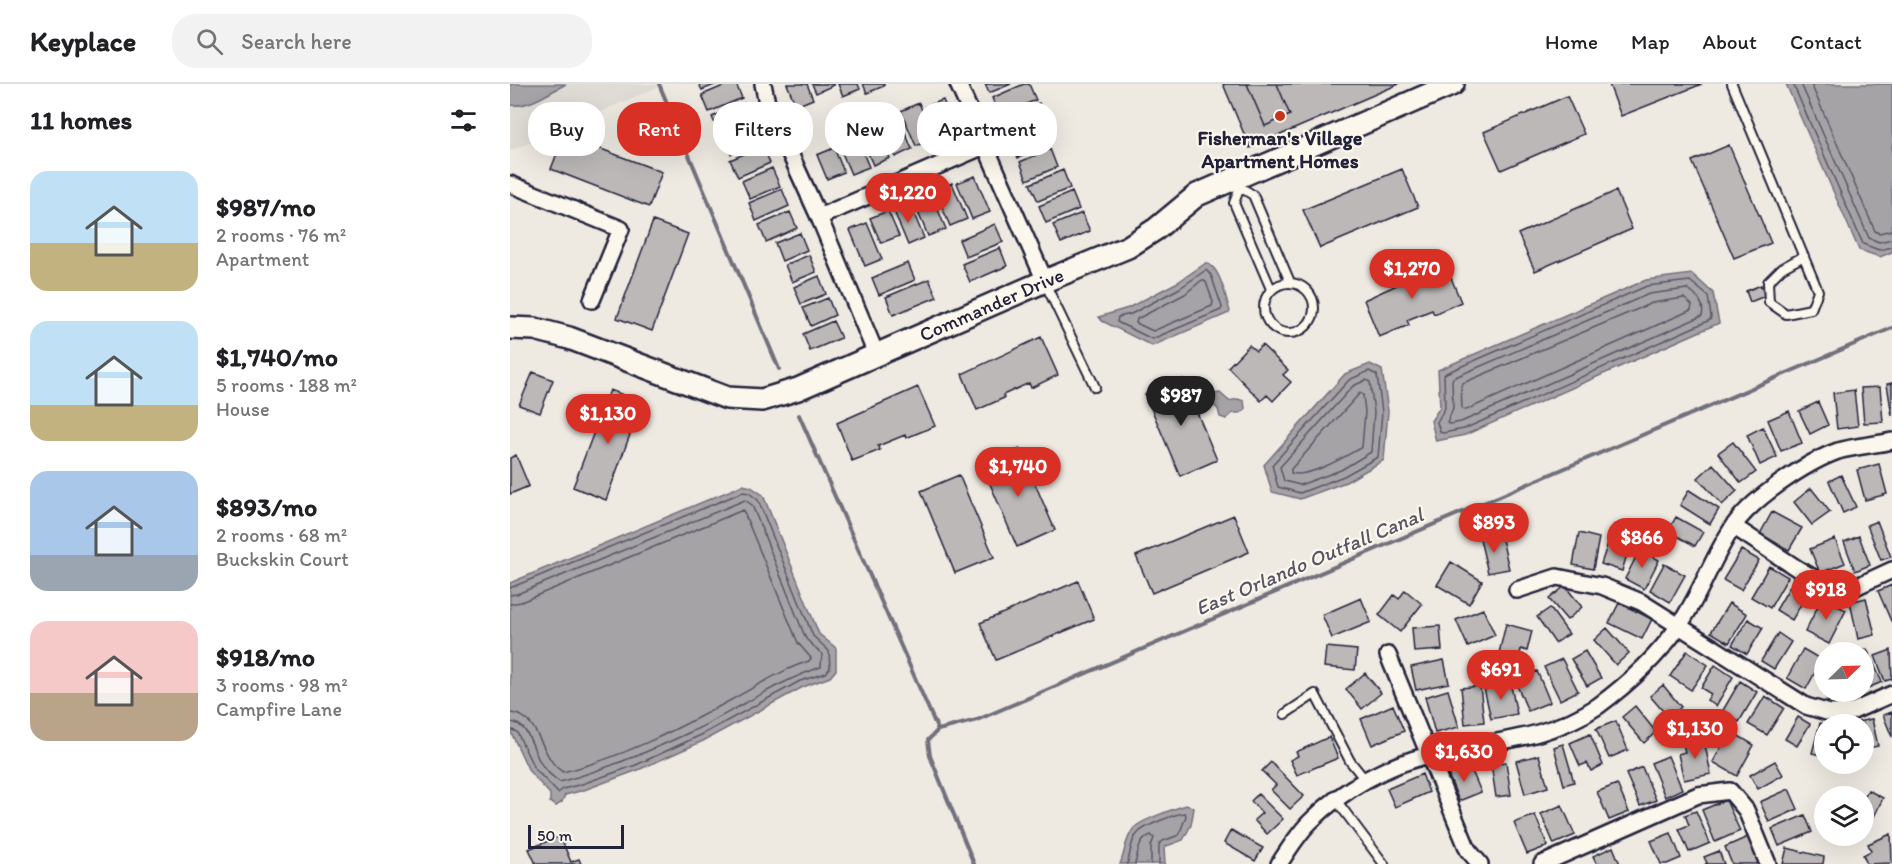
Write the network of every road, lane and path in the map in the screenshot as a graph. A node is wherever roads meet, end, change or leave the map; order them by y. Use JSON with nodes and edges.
{"nodes":[{"id":1,"x":763,"y":84,"type":"edge"},
{"id":2,"x":958,"y":84,"type":"edge"},
{"id":3,"x":1453,"y":84,"type":"edge"},
{"id":4,"x":1732,"y":84,"type":"edge"},
{"id":5,"x":966,"y":102,"type":"edge"},
{"id":6,"x":961,"y":156,"type":"edge"},
{"id":7,"x":989,"y":156,"type":"edge"},
{"id":8,"x":1238,"y":182,"type":"junction"},
{"id":9,"x":510,"y":184,"type":"edge"},
{"id":10,"x":819,"y":217,"type":"junction"},
{"id":11,"x":1804,"y":255,"type":"junction"},
{"id":12,"x":1045,"y":281,"type":"junction"},
{"id":13,"x":1290,"y":282,"type":"junction"},
{"id":14,"x":1272,"y":289,"type":"junction"},
{"id":15,"x":592,"y":300,"type":"dead end"},
{"id":16,"x":510,"y":328,"type":"edge"},
{"id":17,"x":876,"y":354,"type":"junction"},
{"id":18,"x":1095,"y":387,"type":"dead end"},
{"id":19,"x":1892,"y":441,"type":"edge"},
{"id":20,"x":1733,"y":526,"type":"junction"},
{"id":21,"x":1892,"y":570,"type":"edge"},
{"id":22,"x":1517,"y":590,"type":"dead end"},
{"id":23,"x":1678,"y":627,"type":"junction"},
{"id":24,"x":1388,"y":656,"type":"dead end"},
{"id":25,"x":1892,"y":694,"type":"edge"},
{"id":26,"x":1285,"y":714,"type":"dead end"},
{"id":27,"x":1428,"y":755,"type":"junction"},
{"id":28,"x":1366,"y":781,"type":"junction"},
{"id":29,"x":1336,"y":800,"type":"junction"},
{"id":30,"x":1280,"y":864,"type":"edge"},
{"id":31,"x":1384,"y":864,"type":"edge"},
{"id":32,"x":1480,"y":864,"type":"edge"},
{"id":33,"x":1542,"y":864,"type":"edge"},
{"id":34,"x":1768,"y":864,"type":"edge"}],
"edges":[{"from":1,"to":10,"type":"street"},
{"from":2,"to":5,"type":"street"},
{"from":3,"to":8,"type":"street","name":"Commander Drive"},
{"from":4,"to":11,"type":"lane"},
{"from":6,"to":10,"type":"street"},
{"from":7,"to":12,"type":"street"},
{"from":8,"to":12,"type":"street","name":"Commander Drive"},
{"from":8,"to":13,"type":"lane"},
{"from":8,"to":14,"type":"lane"},
{"from":9,"to":15,"type":"street"},
{"from":10,"to":17,"type":"street"},
{"from":11,"to":11,"type":"lane"},
{"from":12,"to":17,"type":"street","name":"Commander Drive"},
{"from":12,"to":18,"type":"lane"},
{"from":13,"to":14,"type":"lane"},
{"from":13,"to":14,"type":"lane"},
{"from":16,"to":17,"type":"street","name":"Commander Drive"},
{"from":19,"to":20,"type":"street"},
{"from":20,"to":21,"type":"street"},
{"from":20,"to":23,"type":"street"},
{"from":22,"to":23,"type":"street"},
{"from":23,"to":25,"type":"street"},
{"from":23,"to":27,"type":"street"},
{"from":24,"to":27,"type":"street"},
{"from":26,"to":28,"type":"lane"},
{"from":27,"to":28,"type":"street"},
{"from":27,"to":32,"type":"street"},
{"from":28,"to":29,"type":"street"},
{"from":29,"to":30,"type":"street"},
{"from":29,"to":31,"type":"lane"},
{"from":33,"to":34,"type":"street"}]}
